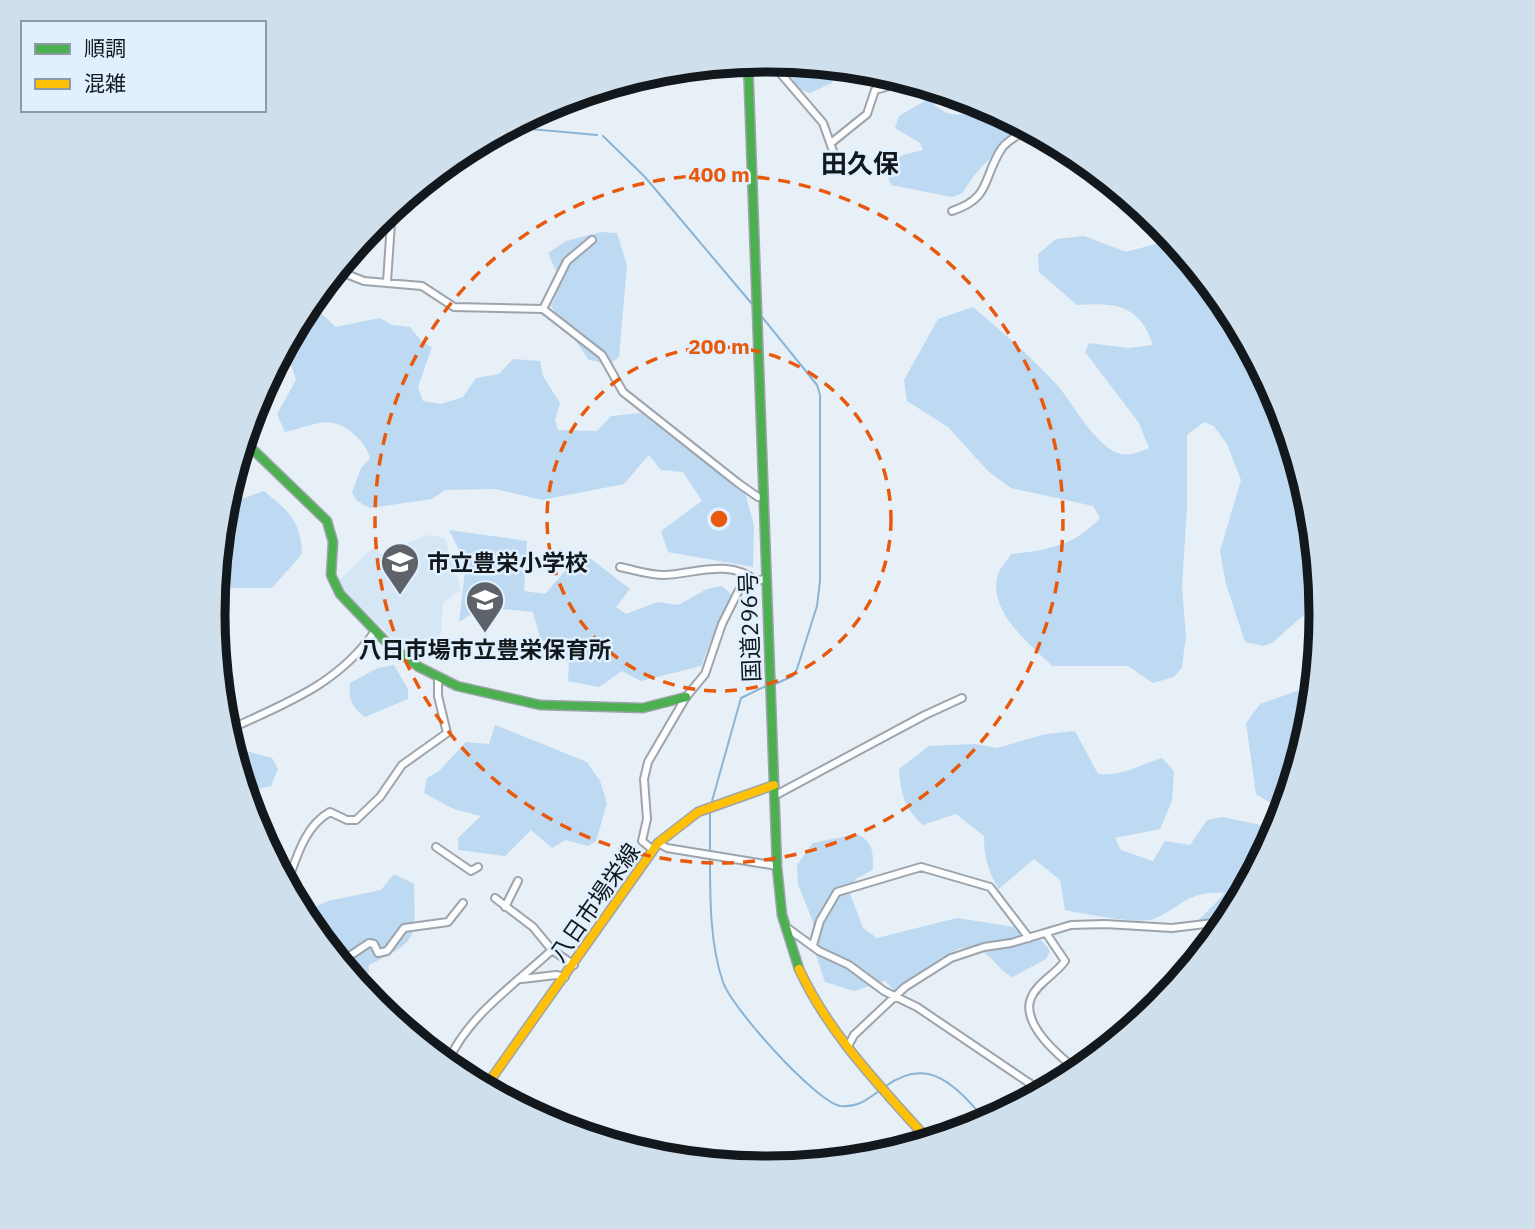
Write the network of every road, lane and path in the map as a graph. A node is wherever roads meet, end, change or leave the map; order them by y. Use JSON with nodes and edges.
{"nodes":[{"id":1,"x":780,"y":72,"type":"edge"},
{"id":2,"x":748,"y":73,"type":"edge"},
{"id":3,"x":890,"y":86,"type":"edge"},
{"id":4,"x":1021,"y":135,"type":"edge"},
{"id":5,"x":831,"y":142,"type":"junction"},
{"id":6,"x":839,"y":168,"type":"dead end"},
{"id":7,"x":952,"y":211,"type":"dead end"},
{"id":8,"x":391,"y":224,"type":"edge"},
{"id":9,"x":592,"y":240,"type":"dead end"},
{"id":10,"x":345,"y":274,"type":"edge"},
{"id":11,"x":387,"y":282,"type":"junction"},
{"id":12,"x":543,"y":309,"type":"junction"},
{"id":13,"x":251,"y":448,"type":"edge"},
{"id":14,"x":764,"y":497,"type":"junction"},
{"id":15,"x":620,"y":567,"type":"dead end"},
{"id":16,"x":767,"y":578,"type":"junction"},
{"id":17,"x":756,"y":581,"type":"junction"},
{"id":18,"x":375,"y":631,"type":"junction"},
{"id":19,"x":439,"y":678,"type":"junction"},
{"id":20,"x":686,"y":696,"type":"junction"},
{"id":21,"x":962,"y":698,"type":"dead end"},
{"id":22,"x":236,"y":727,"type":"edge"},
{"id":23,"x":774,"y":785,"type":"junction"},
{"id":24,"x":774,"y":796,"type":"junction"},
{"id":25,"x":656,"y":846,"type":"junction"},
{"id":26,"x":436,"y":847,"type":"dead end"},
{"id":27,"x":777,"y":866,"type":"junction"},
{"id":28,"x":478,"y":867,"type":"dead end"},
{"id":29,"x":291,"y":874,"type":"edge"},
{"id":30,"x":518,"y":881,"type":"dead end"},
{"id":31,"x":495,"y":898,"type":"dead end"},
{"id":32,"x":463,"y":903,"type":"dead end"},
{"id":33,"x":505,"y":907,"type":"junction"},
{"id":34,"x":1214,"y":923,"type":"edge"},
{"id":35,"x":784,"y":926,"type":"junction"},
{"id":36,"x":1046,"y":933,"type":"junction"},
{"id":37,"x":1030,"y":938,"type":"junction"},
{"id":38,"x":813,"y":944,"type":"junction"},
{"id":39,"x":552,"y":950,"type":"junction"},
{"id":40,"x":347,"y":958,"type":"edge"},
{"id":41,"x":574,"y":965,"type":"junction"},
{"id":42,"x":565,"y":977,"type":"junction"},
{"id":43,"x":520,"y":980,"type":"junction"},
{"id":44,"x":894,"y":997,"type":"junction"},
{"id":45,"x":848,"y":1046,"type":"junction"},
{"id":46,"x":451,"y":1055,"type":"edge"},
{"id":47,"x":1071,"y":1065,"type":"edge"},
{"id":48,"x":490,"y":1081,"type":"edge"},
{"id":49,"x":1035,"y":1087,"type":"edge"},
{"id":50,"x":923,"y":1134,"type":"edge"}],
"edges":[{"from":1,"to":5,"type":"street"},
{"from":2,"to":14,"type":"main road","name":"国道296号"},
{"from":3,"to":5,"type":"street"},
{"from":4,"to":7,"type":"street"},
{"from":5,"to":6,"type":"street"},
{"from":8,"to":11,"type":"street"},
{"from":9,"to":12,"type":"street"},
{"from":10,"to":11,"type":"street"},
{"from":11,"to":12,"type":"street"},
{"from":12,"to":14,"type":"street"},
{"from":13,"to":18,"type":"main road"},
{"from":14,"to":16,"type":"main road","name":"国道296号"},
{"from":15,"to":17,"type":"street"},
{"from":16,"to":17,"type":"street"},
{"from":16,"to":23,"type":"main road","name":"国道296号"},
{"from":17,"to":20,"type":"street"},
{"from":18,"to":19,"type":"main road"},
{"from":18,"to":22,"type":"street"},
{"from":19,"to":20,"type":"main road"},
{"from":19,"to":29,"type":"street"},
{"from":20,"to":25,"type":"street"},
{"from":21,"to":24,"type":"street"},
{"from":23,"to":24,"type":"main road","name":"国道296号"},
{"from":23,"to":25,"type":"main road","name":"八日市場栄線"},
{"from":24,"to":27,"type":"main road","name":"国道296号"},
{"from":25,"to":27,"type":"street"},
{"from":25,"to":41,"type":"main road","name":"八日市場栄線"},
{"from":26,"to":28,"type":"street"},
{"from":27,"to":35,"type":"main road","name":"国道296号"},
{"from":30,"to":33,"type":"street"},
{"from":31,"to":33,"type":"street"},
{"from":32,"to":40,"type":"street"},
{"from":33,"to":39,"type":"street"},
{"from":34,"to":36,"type":"street"},
{"from":35,"to":38,"type":"street"},
{"from":35,"to":45,"type":"main road","name":"国道296号"},
{"from":36,"to":37,"type":"street"},
{"from":36,"to":47,"type":"street"},
{"from":37,"to":38,"type":"street"},
{"from":37,"to":44,"type":"street"},
{"from":38,"to":44,"type":"street"},
{"from":39,"to":41,"type":"street"},
{"from":39,"to":43,"type":"street"},
{"from":41,"to":42,"type":"main road","name":"八日市場栄線"},
{"from":42,"to":43,"type":"street"},
{"from":42,"to":48,"type":"main road","name":"八日市場栄線"},
{"from":43,"to":46,"type":"street"},
{"from":44,"to":45,"type":"street"},
{"from":44,"to":49,"type":"street"},
{"from":45,"to":50,"type":"main road","name":"国道296号"}]}
